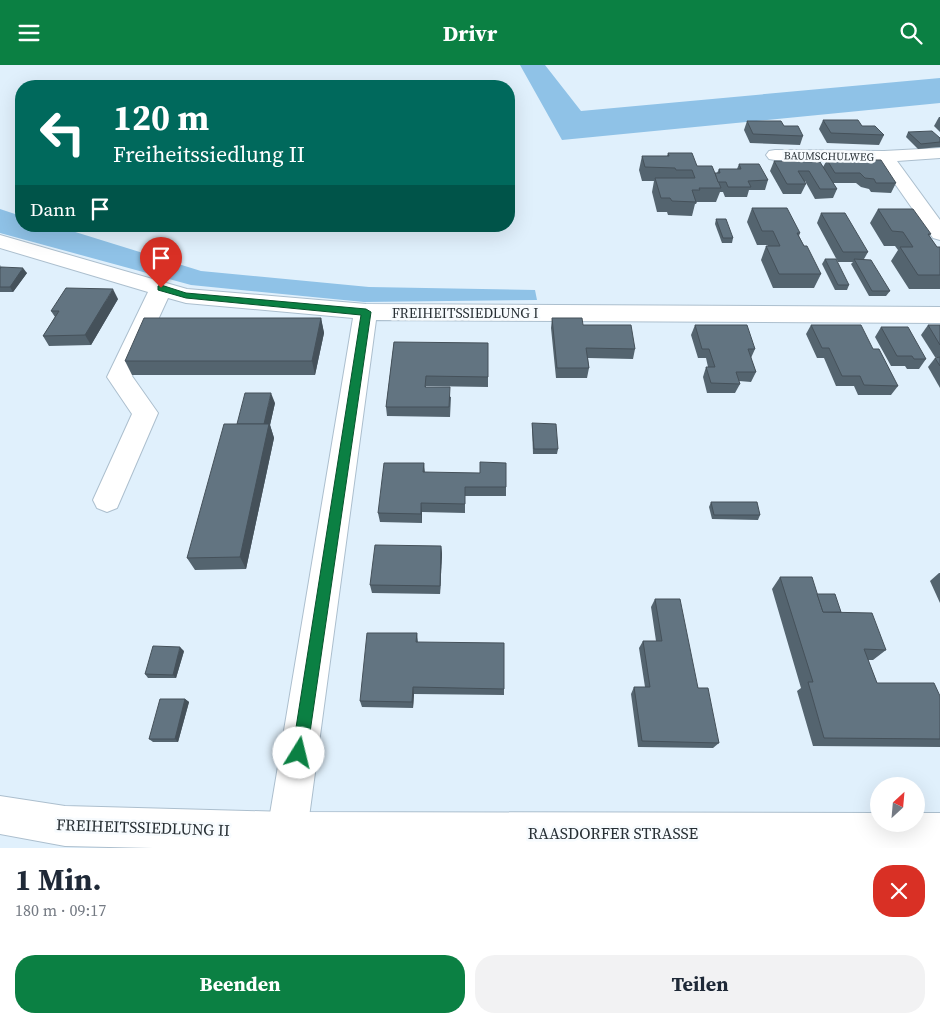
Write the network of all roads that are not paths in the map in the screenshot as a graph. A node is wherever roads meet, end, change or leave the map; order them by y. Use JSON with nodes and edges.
{"nodes":[{"id":1,"x":940,"y":153,"type":"edge"},
{"id":2,"x":774,"y":155,"type":"dead end"},
{"id":3,"x":884,"y":156,"type":"junction"},
{"id":4,"x":937,"y":227,"type":"edge"},
{"id":5,"x":0,"y":241,"type":"edge"},
{"id":6,"x":161,"y":288,"type":"junction"},
{"id":7,"x":366,"y":312,"type":"junction"},
{"id":8,"x":940,"y":315,"type":"edge"},
{"id":9,"x":107,"y":500,"type":"dead end"},
{"id":10,"x":0,"y":815,"type":"edge"},
{"id":11,"x":287,"y":832,"type":"junction"},
{"id":12,"x":940,"y":833,"type":"edge"},
{"id":13,"x":68,"y":837,"type":"edge"}],
"edges":[{"from":1,"to":3,"type":"street","name":"BAUMSCHULWEG"},
{"from":2,"to":3,"type":"street","name":"BAUMSCHULWEG"},
{"from":3,"to":4,"type":"street","name":"BAUMSCHULWEG"},
{"from":5,"to":6,"type":"street"},
{"from":6,"to":7,"type":"street"},
{"from":6,"to":9,"type":"street"},
{"from":7,"to":8,"type":"street","name":"FREIHEITSSIEDLUNG I"},
{"from":7,"to":11,"type":"street"},
{"from":10,"to":13,"type":"street","name":"FREIHEITSSIEDLUNG II"},
{"from":11,"to":12,"type":"street","name":"RAASDORFER STRASSE"},
{"from":11,"to":13,"type":"street","name":"FREIHEITSSIEDLUNG II"}]}
